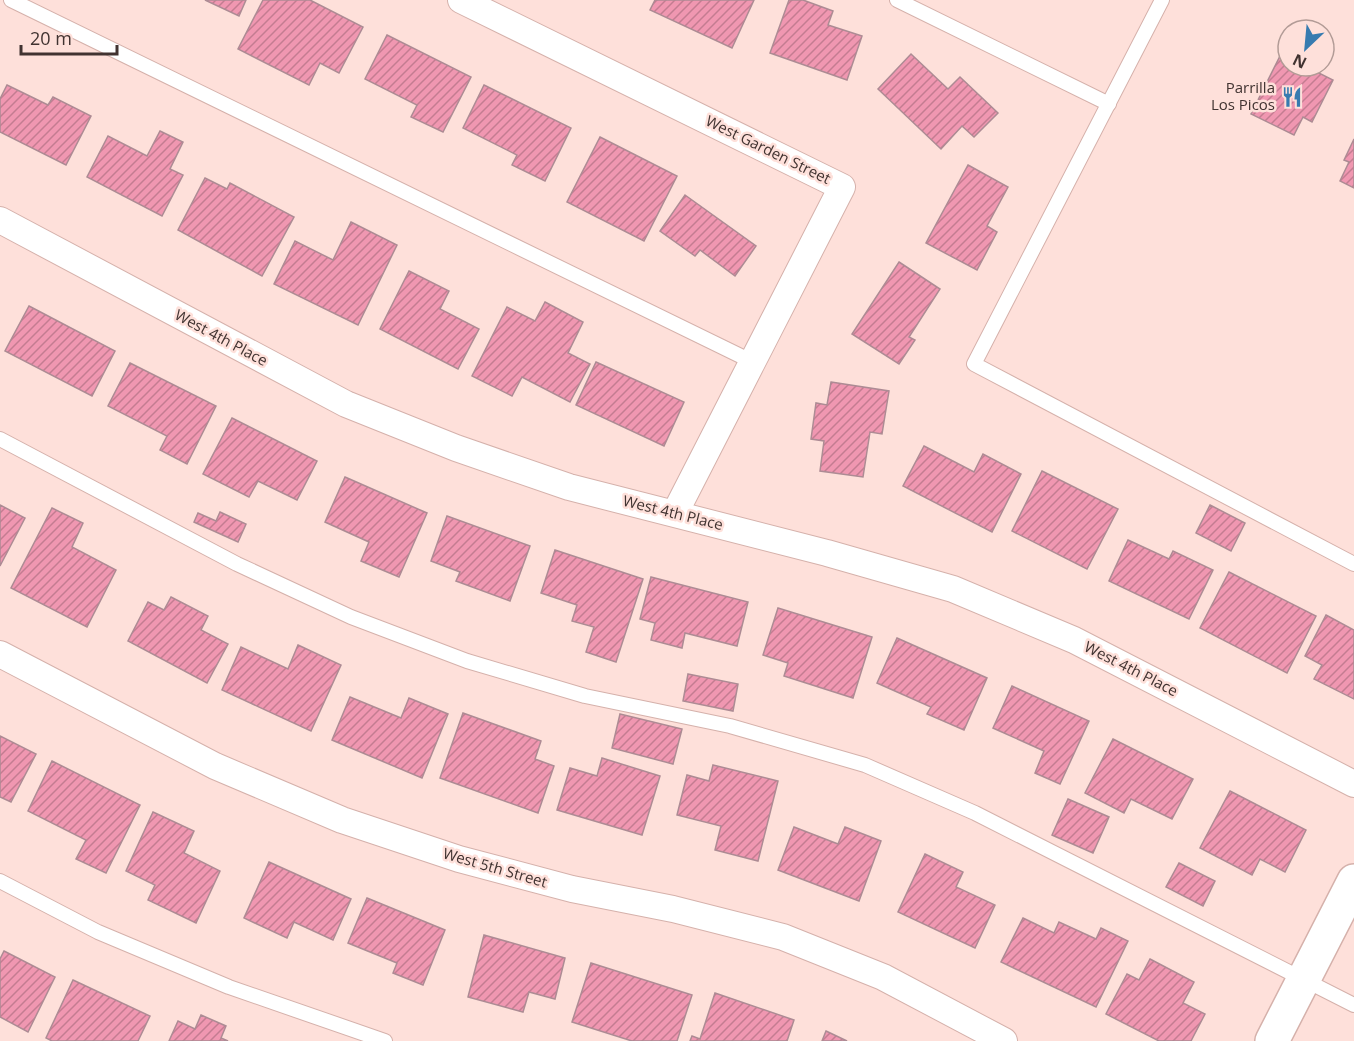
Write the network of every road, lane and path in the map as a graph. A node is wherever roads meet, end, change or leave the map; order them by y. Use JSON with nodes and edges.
{"nodes":[{"id":1,"x":11,"y":0,"type":"edge"},
{"id":2,"x":461,"y":0,"type":"edge"},
{"id":3,"x":897,"y":0,"type":"edge"},
{"id":4,"x":1162,"y":0,"type":"edge"},
{"id":5,"x":1108,"y":104,"type":"junction"},
{"id":6,"x":0,"y":220,"type":"edge"},
{"id":7,"x":753,"y":362,"type":"junction"},
{"id":8,"x":0,"y":439,"type":"edge"},
{"id":9,"x":675,"y":513,"type":"junction"},
{"id":10,"x":1354,"y":564,"type":"edge"},
{"id":11,"x":0,"y":654,"type":"edge"},
{"id":12,"x":1354,"y":784,"type":"edge"},
{"id":13,"x":0,"y":881,"type":"edge"},
{"id":14,"x":1354,"y":881,"type":"edge"},
{"id":15,"x":1303,"y":981,"type":"junction"},
{"id":16,"x":1354,"y":1005,"type":"edge"},
{"id":17,"x":385,"y":1041,"type":"edge"},
{"id":18,"x":1004,"y":1041,"type":"edge"},
{"id":19,"x":1272,"y":1041,"type":"edge"}],
"edges":[{"from":1,"to":7,"type":"lane"},
{"from":2,"to":7,"type":"street","name":"West Garden Street"},
{"from":3,"to":5,"type":"lane"},
{"from":4,"to":5,"type":"lane"},
{"from":5,"to":10,"type":"lane"},
{"from":6,"to":9,"type":"street","name":"West 4th Place"},
{"from":7,"to":9,"type":"street","name":"West Garden Street"},
{"from":8,"to":15,"type":"lane"},
{"from":9,"to":12,"type":"street","name":"West 4th Place"},
{"from":11,"to":18,"type":"street","name":"West 5th Street"},
{"from":13,"to":17,"type":"lane"},
{"from":14,"to":15,"type":"street"},
{"from":15,"to":16,"type":"lane"},
{"from":15,"to":19,"type":"street"}]}
